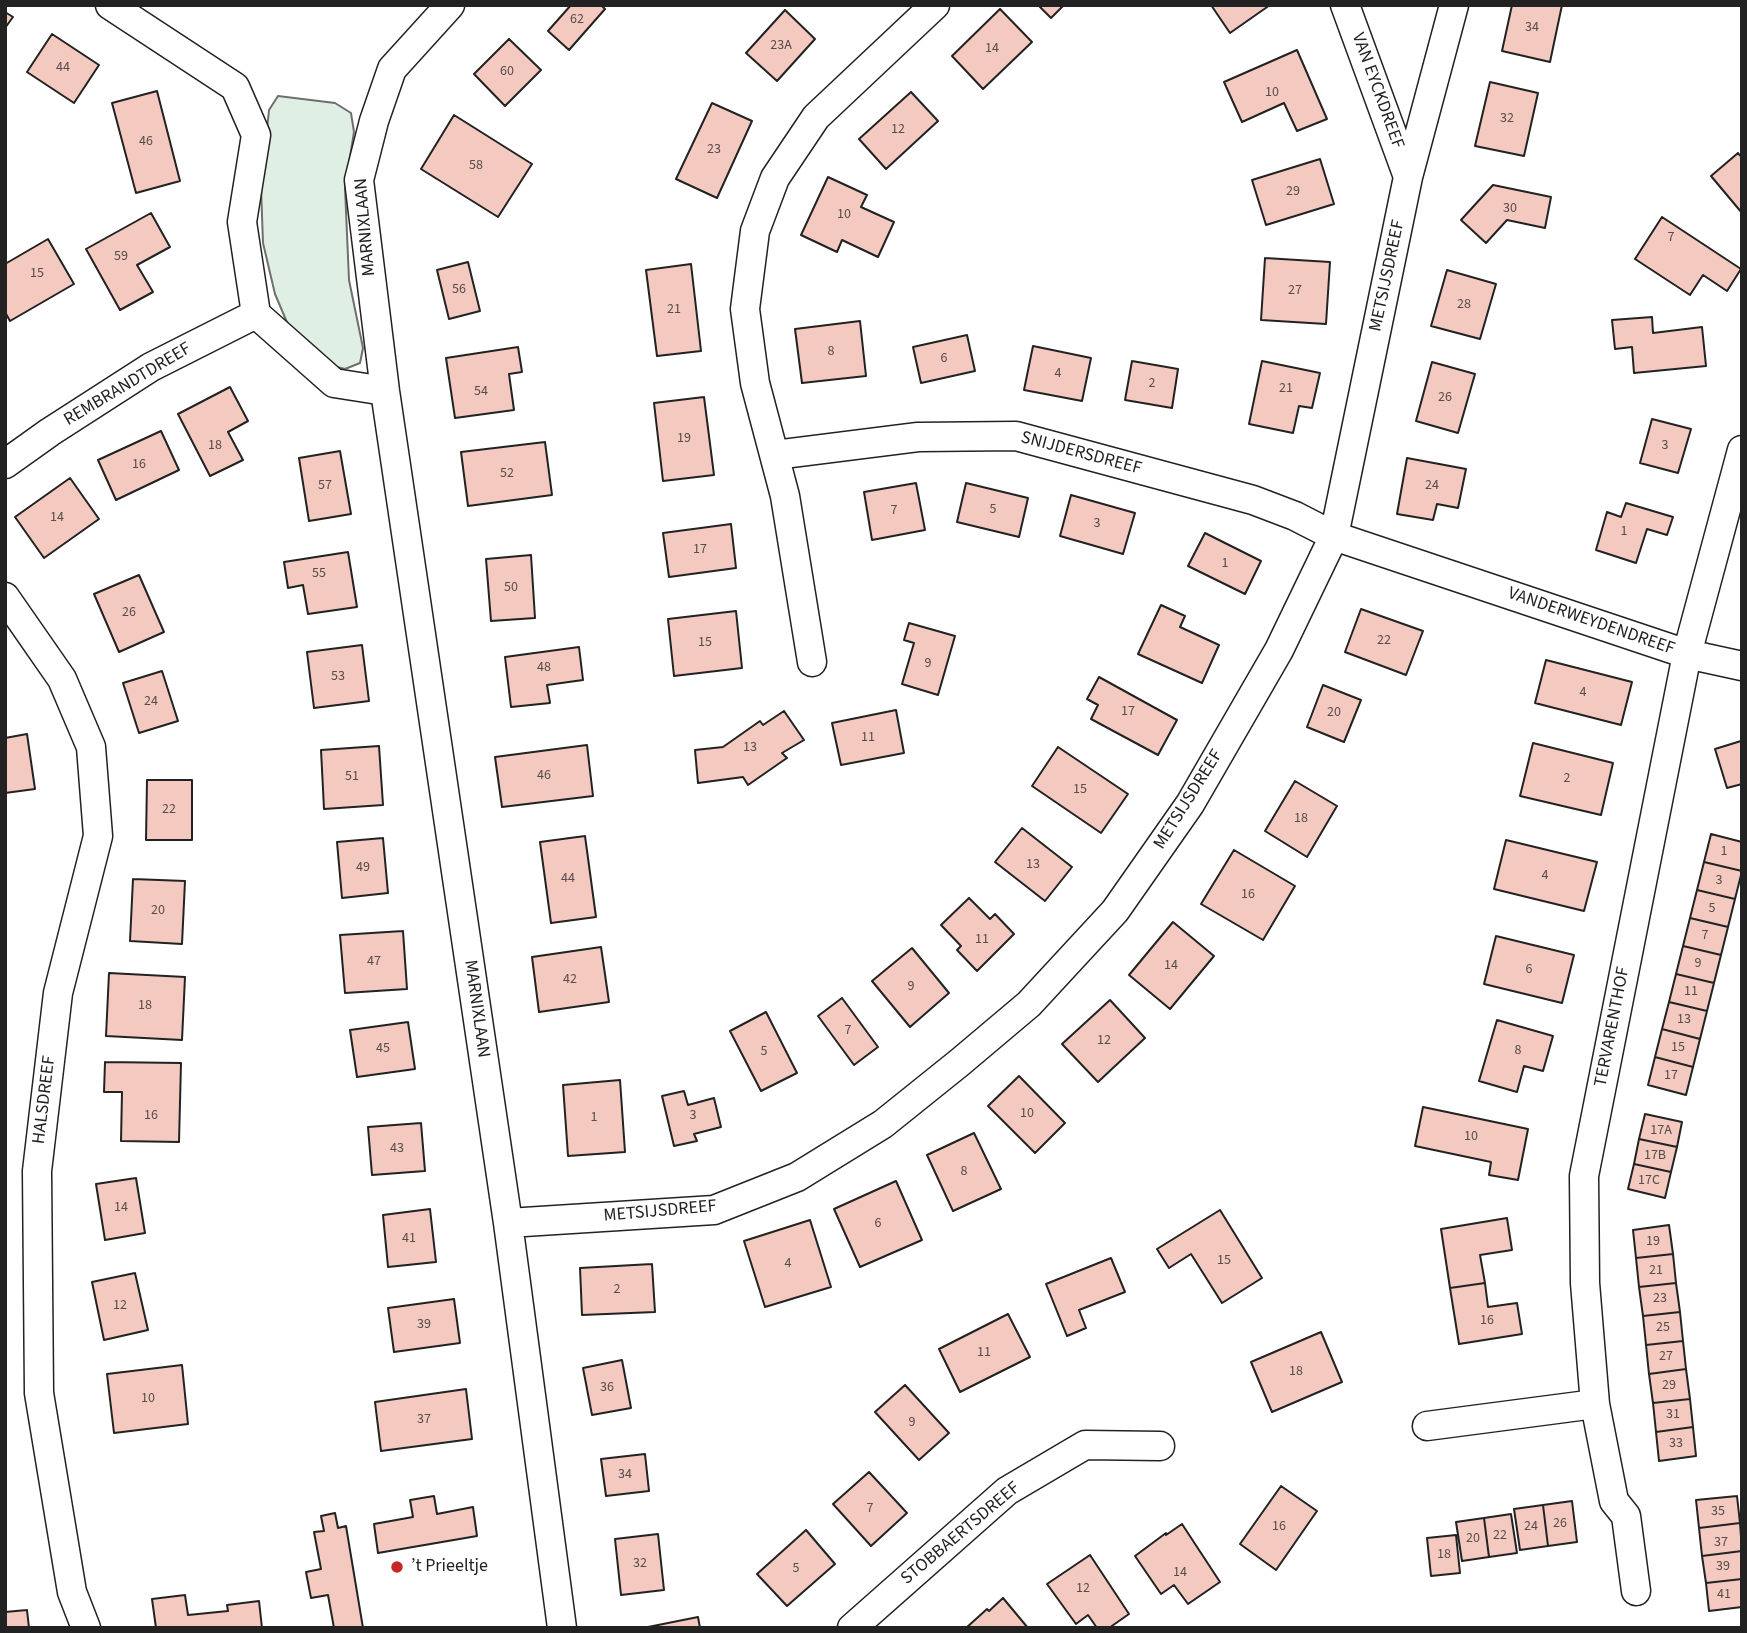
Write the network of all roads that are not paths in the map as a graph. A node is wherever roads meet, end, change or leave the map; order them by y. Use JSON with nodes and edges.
{"nodes":[{"id":1,"x":110,"y":5,"type":"edge"},
{"id":2,"x":450,"y":5,"type":"edge"},
{"id":3,"x":935,"y":5,"type":"edge"},
{"id":4,"x":1345,"y":5,"type":"edge"},
{"id":5,"x":1454,"y":5,"type":"edge"},
{"id":6,"x":1408,"y":177,"type":"junction"},
{"id":7,"x":256,"y":314,"type":"junction"},
{"id":8,"x":384,"y":391,"type":"junction"},
{"id":9,"x":1742,"y":450,"type":"edge"},
{"id":10,"x":775,"y":455,"type":"junction"},
{"id":11,"x":5,"y":464,"type":"edge"},
{"id":12,"x":1334,"y":536,"type":"junction"},
{"id":13,"x":5,"y":597,"type":"edge"},
{"id":14,"x":1687,"y":654,"type":"junction"},
{"id":15,"x":812,"y":662,"type":"dead end"},
{"id":16,"x":1742,"y":666,"type":"edge"},
{"id":17,"x":508,"y":1223,"type":"junction"},
{"id":18,"x":1595,"y":1404,"type":"junction"},
{"id":19,"x":1427,"y":1426,"type":"dead end"},
{"id":20,"x":1160,"y":1446,"type":"dead end"},
{"id":21,"x":1636,"y":1591,"type":"dead end"},
{"id":22,"x":86,"y":1628,"type":"edge"},
{"id":23,"x":562,"y":1628,"type":"edge"},
{"id":24,"x":852,"y":1628,"type":"edge"}],
"edges":[{"from":1,"to":7,"type":"street"},
{"from":2,"to":8,"type":"street","name":"MARNIXLAAN"},
{"from":3,"to":10,"type":"street"},
{"from":4,"to":6,"type":"street","name":"VAN EYCKDREEF"},
{"from":5,"to":6,"type":"street","name":"METSIJSDREEF"},
{"from":6,"to":12,"type":"street","name":"METSIJSDREEF"},
{"from":7,"to":8,"type":"street"},
{"from":7,"to":11,"type":"street","name":"REMBRANDTDREEF"},
{"from":8,"to":17,"type":"street","name":"MARNIXLAAN"},
{"from":9,"to":14,"type":"street","name":"VANDERWEYDENDREEF"},
{"from":10,"to":12,"type":"street","name":"SNIJDERSDREEF"},
{"from":10,"to":15,"type":"street"},
{"from":12,"to":14,"type":"street","name":"VANDERWEYDENDREEF"},
{"from":12,"to":17,"type":"street","name":"METSIJSDREEF"},
{"from":13,"to":22,"type":"street","name":"HALSDREEF"},
{"from":14,"to":16,"type":"street"},
{"from":14,"to":18,"type":"street","name":"TERVARENTHOF"},
{"from":17,"to":23,"type":"street","name":"MARNIXLAAN"},
{"from":18,"to":19,"type":"street"},
{"from":18,"to":21,"type":"street","name":"TERVARENTHOF"},
{"from":20,"to":24,"type":"street","name":"STOBBAERTSDREEF"}]}
